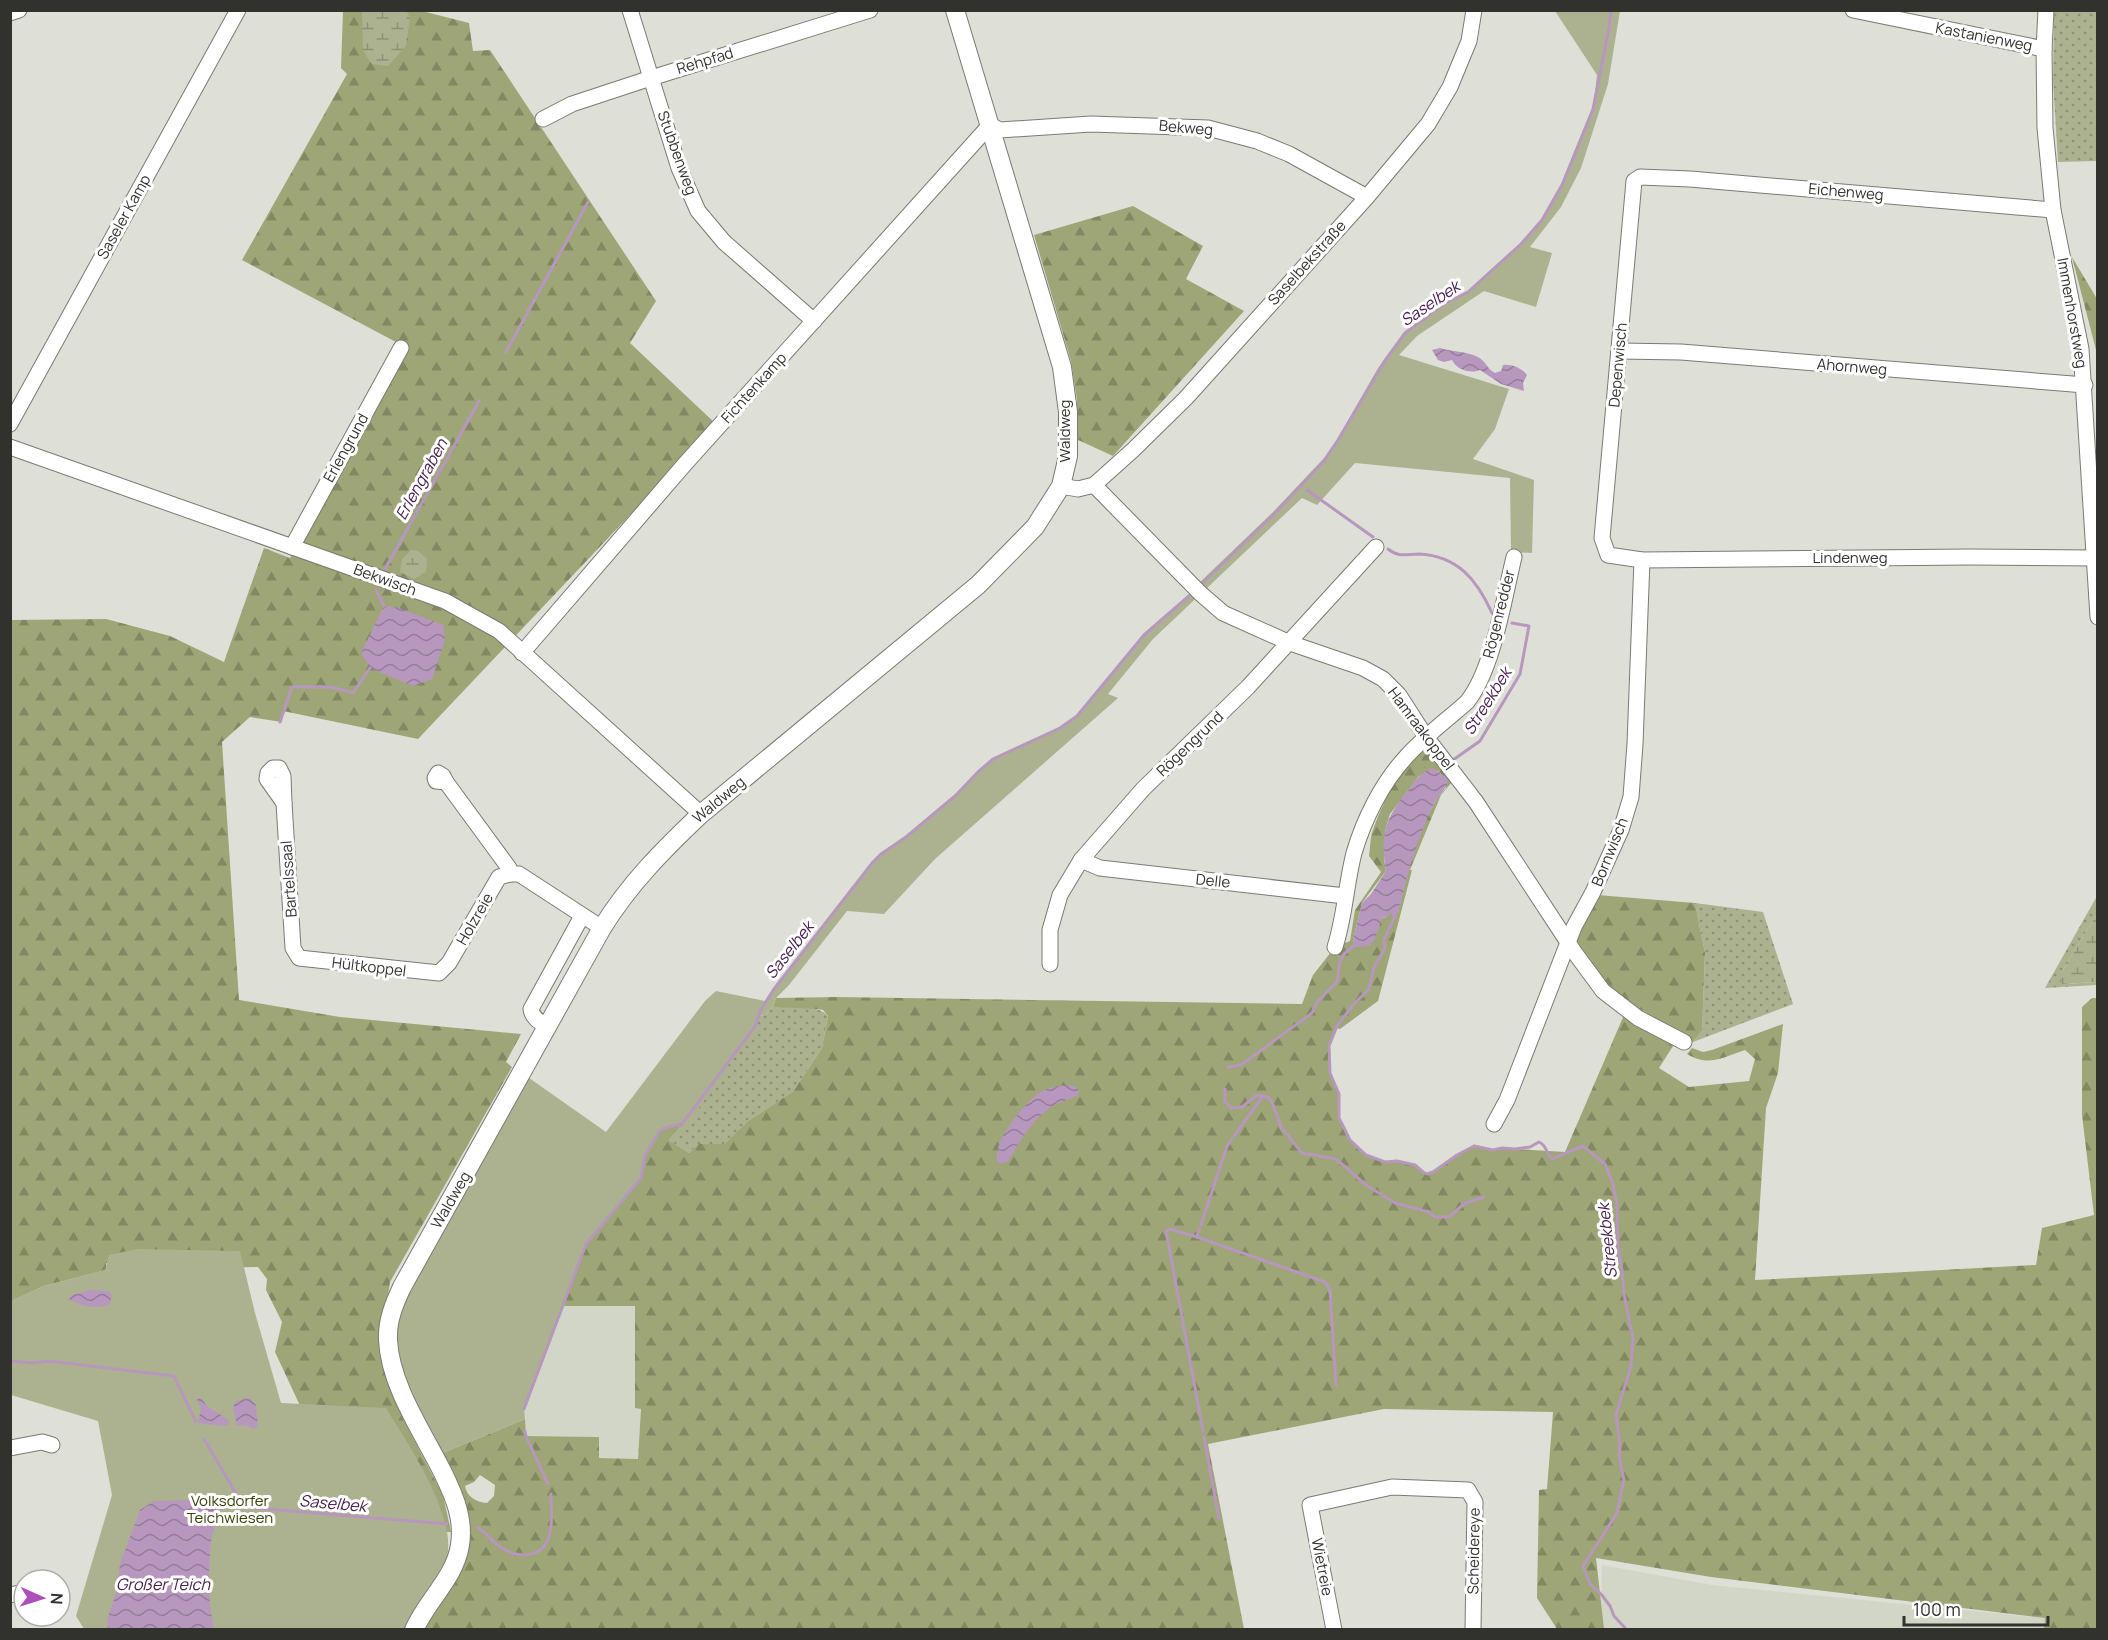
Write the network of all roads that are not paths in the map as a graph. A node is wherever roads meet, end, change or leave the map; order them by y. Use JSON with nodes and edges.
{"nodes":[{"id":1,"x":19,"y":10,"type":"edge"},
{"id":2,"x":238,"y":10,"type":"edge"},
{"id":3,"x":630,"y":10,"type":"edge"},
{"id":4,"x":870,"y":10,"type":"edge"},
{"id":5,"x":955,"y":10,"type":"edge"},
{"id":6,"x":1474,"y":10,"type":"edge"},
{"id":7,"x":1853,"y":10,"type":"edge"},
{"id":8,"x":2046,"y":10,"type":"edge"},
{"id":9,"x":10,"y":13,"type":"edge"},
{"id":10,"x":2044,"y":49,"type":"junction"},
{"id":11,"x":651,"y":78,"type":"junction"},
{"id":12,"x":543,"y":120,"type":"dead end"},
{"id":13,"x":990,"y":125,"type":"junction"},
{"id":14,"x":1640,"y":177,"type":"joint"},
{"id":15,"x":1367,"y":197,"type":"junction"},
{"id":16,"x":2053,"y":210,"type":"junction"},
{"id":17,"x":814,"y":321,"type":"junction"},
{"id":18,"x":401,"y":348,"type":"dead end"},
{"id":19,"x":1619,"y":351,"type":"junction"},
{"id":20,"x":2085,"y":385,"type":"junction"},
{"id":21,"x":10,"y":424,"type":"edge"},
{"id":22,"x":10,"y":447,"type":"edge"},
{"id":23,"x":1094,"y":485,"type":"junction"},
{"id":24,"x":1061,"y":486,"type":"junction"},
{"id":25,"x":292,"y":547,"type":"junction"},
{"id":26,"x":1376,"y":547,"type":"dead end"},
{"id":27,"x":1608,"y":555,"type":"joint"},
{"id":28,"x":1514,"y":557,"type":"dead end"},
{"id":29,"x":2093,"y":558,"type":"junction"},
{"id":30,"x":1642,"y":560,"type":"junction"},
{"id":31,"x":2097,"y":617,"type":"edge"},
{"id":32,"x":1290,"y":643,"type":"junction"},
{"id":33,"x":522,"y":653,"type":"junction"},
{"id":34,"x":1426,"y":737,"type":"junction"},
{"id":35,"x":446,"y":782,"type":"dead end"},
{"id":36,"x":284,"y":803,"type":"dead end"},
{"id":37,"x":701,"y":814,"type":"junction"},
{"id":38,"x":1081,"y":860,"type":"junction"},
{"id":39,"x":510,"y":874,"type":"junction"},
{"id":40,"x":1346,"y":896,"type":"junction"},
{"id":41,"x":582,"y":916,"type":"junction"},
{"id":42,"x":602,"y":928,"type":"junction"},
{"id":43,"x":1568,"y":941,"type":"junction"},
{"id":44,"x":1335,"y":947,"type":"dead end"},
{"id":45,"x":296,"y":955,"type":"joint"},
{"id":46,"x":1050,"y":964,"type":"dead end"},
{"id":47,"x":443,"y":970,"type":"joint"},
{"id":48,"x":547,"y":1027,"type":"junction"},
{"id":49,"x":1684,"y":1042,"type":"dead end"},
{"id":50,"x":1494,"y":1124,"type":"dead end"},
{"id":51,"x":52,"y":1445,"type":"dead end"},
{"id":52,"x":10,"y":1448,"type":"edge"},
{"id":53,"x":1310,"y":1505,"type":"joint"},
{"id":54,"x":414,"y":1629,"type":"edge"},
{"id":55,"x":1334,"y":1629,"type":"edge"},
{"id":56,"x":1473,"y":1629,"type":"edge"}],
"edges":[{"from":1,"to":9,"type":"street"},
{"from":2,"to":21,"type":"street","name":"Saseler Kamp"},
{"from":3,"to":11,"type":"street","name":"Stubbenweg"},
{"from":4,"to":11,"type":"street","name":"Rehpfad"},
{"from":5,"to":13,"type":"main road","name":"Waldweg"},
{"from":6,"to":15,"type":"street","name":"Saselbekstraße"},
{"from":7,"to":10,"type":"street","name":"Kastanienweg"},
{"from":8,"to":10,"type":"street","name":"Immenhorstweg"},
{"from":10,"to":16,"type":"street","name":"Immenhorstweg"},
{"from":11,"to":12,"type":"street","name":"Rehpfad"},
{"from":11,"to":17,"type":"street","name":"Stubbenweg"},
{"from":13,"to":15,"type":"street","name":"Bekweg"},
{"from":13,"to":17,"type":"street","name":"Fichtenkamp"},
{"from":13,"to":24,"type":"main road","name":"Waldweg"},
{"from":14,"to":16,"type":"street","name":"Eichenweg"},
{"from":14,"to":19,"type":"street","name":"Depenwisch"},
{"from":15,"to":23,"type":"street","name":"Saselbekstraße"},
{"from":16,"to":20,"type":"street","name":"Immenhorstweg"},
{"from":17,"to":33,"type":"street","name":"Fichtenkamp"},
{"from":18,"to":25,"type":"street","name":"Erlengrund"},
{"from":19,"to":20,"type":"street","name":"Ahornweg"},
{"from":19,"to":27,"type":"street","name":"Depenwisch"},
{"from":20,"to":29,"type":"street","name":"Immenhorstweg"},
{"from":22,"to":25,"type":"street","name":"Bekwisch"},
{"from":23,"to":24,"type":"street"},
{"from":23,"to":32,"type":"street","name":"Hamraakoppel"},
{"from":24,"to":37,"type":"main road","name":"Waldweg"},
{"from":25,"to":33,"type":"street","name":"Bekwisch"},
{"from":26,"to":32,"type":"street","name":"Rögengrund"},
{"from":27,"to":30,"type":"street","name":"Lindenweg"},
{"from":28,"to":34,"type":"street","name":"Rögenredder"},
{"from":29,"to":30,"type":"street","name":"Lindenweg"},
{"from":29,"to":31,"type":"street","name":"Immenhorstweg"},
{"from":30,"to":43,"type":"street","name":"Bornwisch"},
{"from":32,"to":34,"type":"street","name":"Hamraakoppel"},
{"from":32,"to":38,"type":"street","name":"Rögengrund"},
{"from":33,"to":37,"type":"street","name":"Bekwisch"},
{"from":34,"to":40,"type":"street","name":"Rögenredder"},
{"from":34,"to":43,"type":"street","name":"Hamraakoppel"},
{"from":35,"to":39,"type":"street"},
{"from":36,"to":45,"type":"street","name":"Bartelssaal"},
{"from":37,"to":42,"type":"main road","name":"Waldweg"},
{"from":38,"to":40,"type":"street","name":"Delle"},
{"from":38,"to":46,"type":"street","name":"Rögengrund"},
{"from":39,"to":41,"type":"street"},
{"from":39,"to":47,"type":"street","name":"Holzreie"},
{"from":40,"to":44,"type":"street","name":"Rögenredder"},
{"from":41,"to":42,"type":"street"},
{"from":41,"to":48,"type":"street"},
{"from":42,"to":48,"type":"main road","name":"Waldweg"},
{"from":43,"to":49,"type":"street","name":"Hamraakoppel"},
{"from":43,"to":50,"type":"street","name":"Bornwisch"},
{"from":45,"to":47,"type":"street","name":"Hültkoppel"},
{"from":48,"to":54,"type":"main road","name":"Waldweg"},
{"from":51,"to":52,"type":"street"},
{"from":53,"to":55,"type":"street","name":"Wietreie"},
{"from":53,"to":56,"type":"street","name":"Scheidereye"}]}
